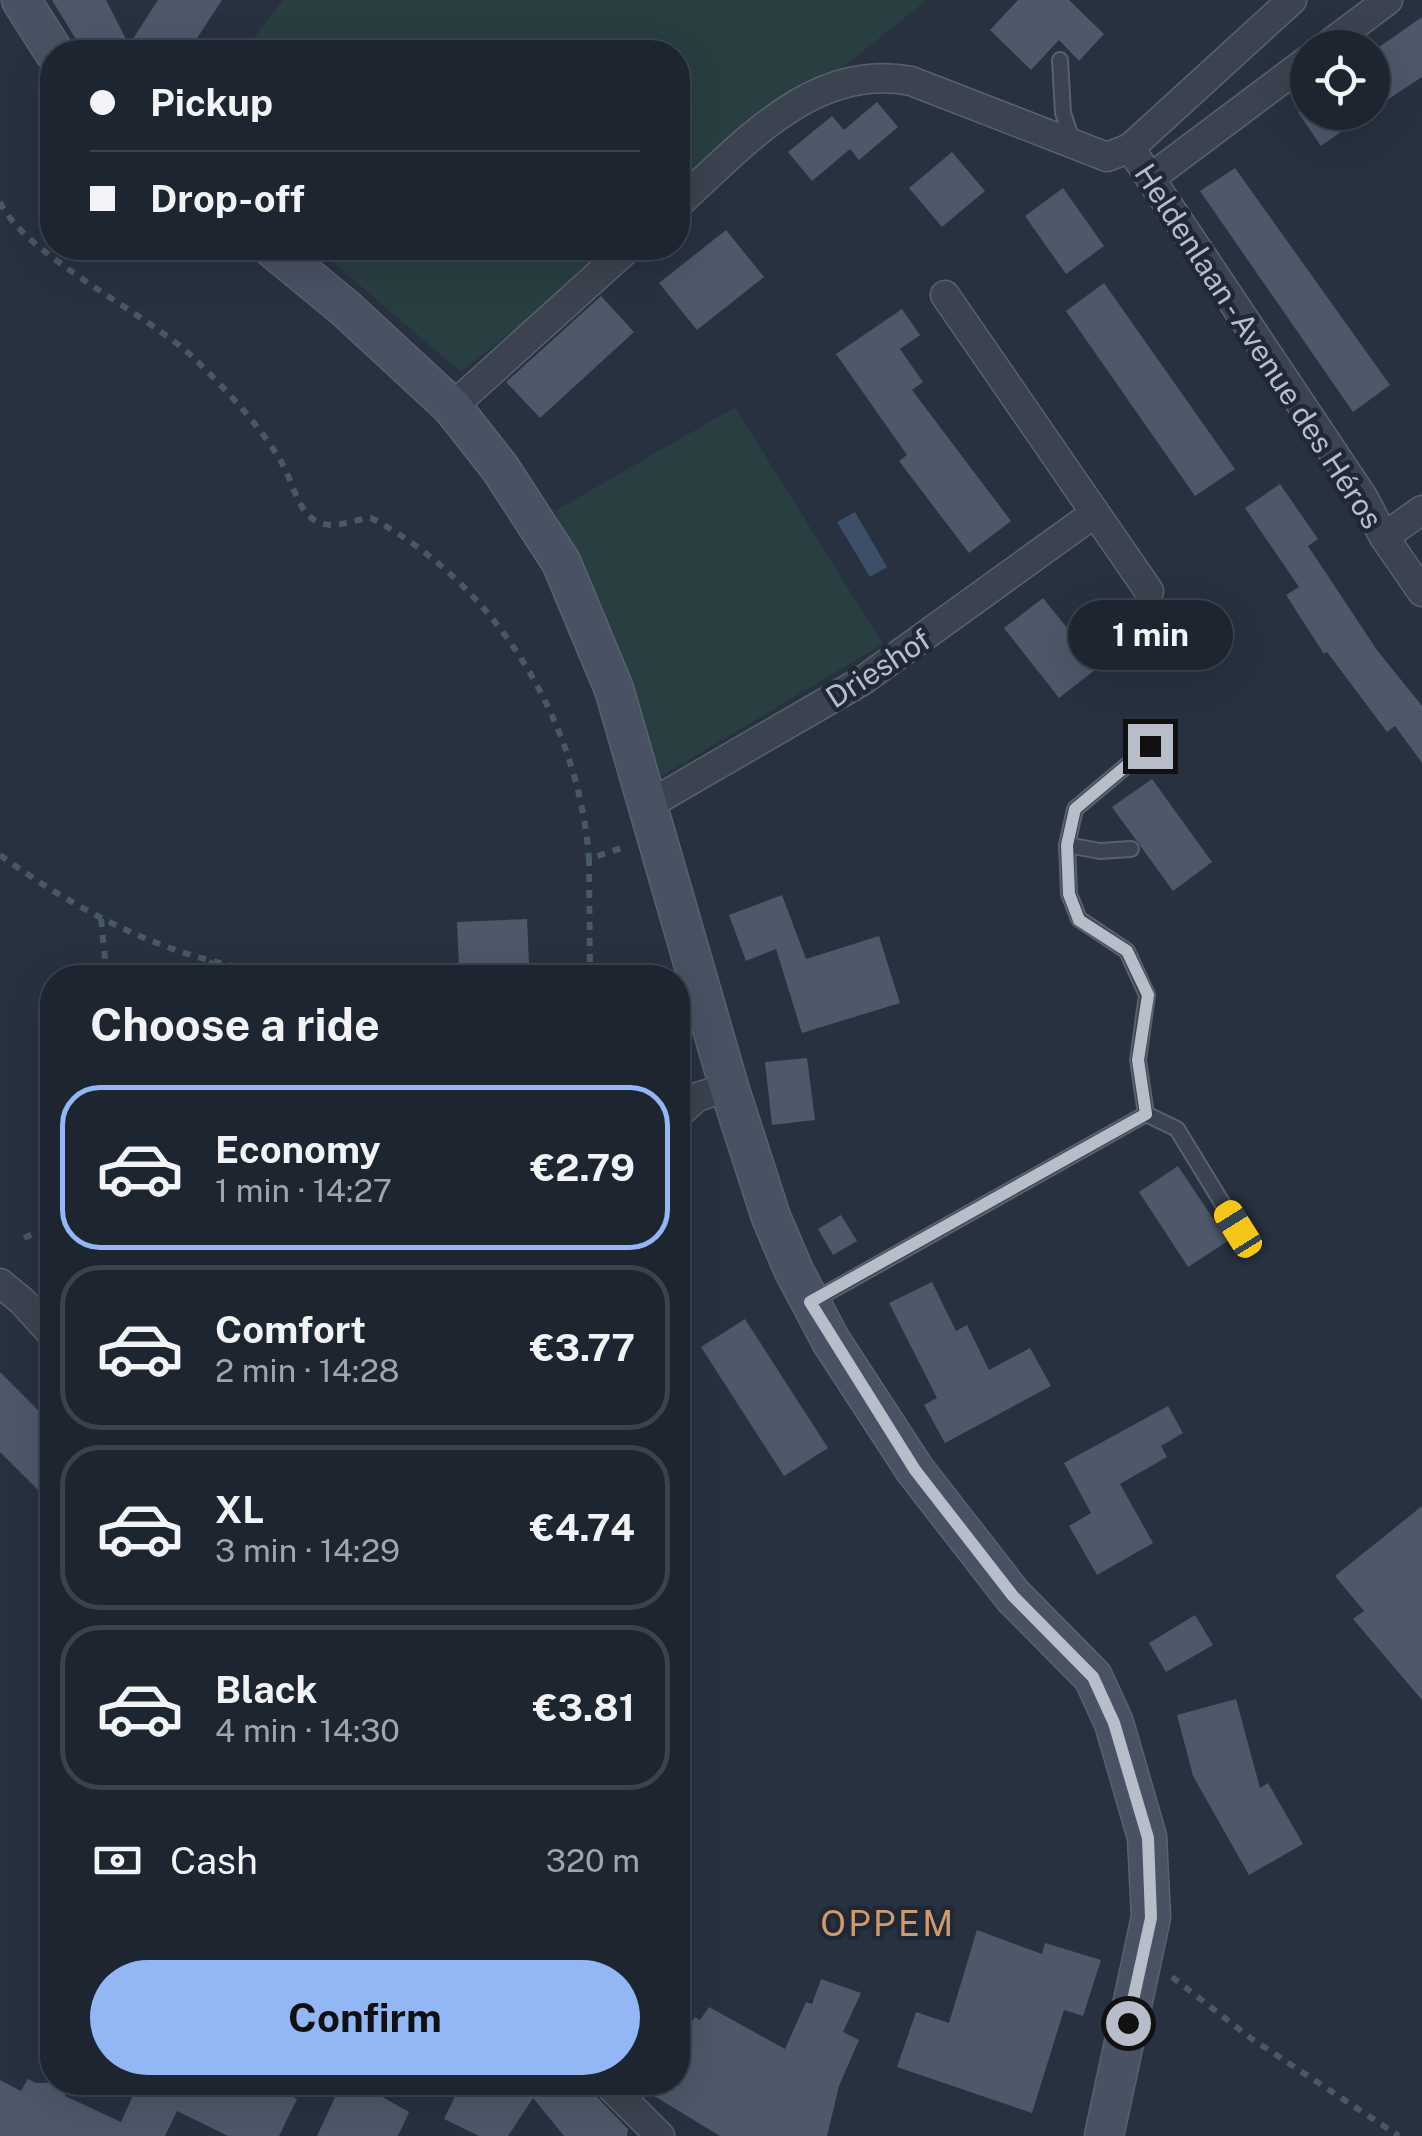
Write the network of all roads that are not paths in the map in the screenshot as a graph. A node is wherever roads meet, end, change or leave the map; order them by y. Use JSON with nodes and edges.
{"nodes":[{"id":1,"x":21,"y":0,"type":"edge"},
{"id":2,"x":1292,"y":0,"type":"edge"},
{"id":3,"x":1388,"y":0,"type":"edge"},
{"id":4,"x":1348,"y":30,"type":"edge"},
{"id":5,"x":46,"y":40,"type":"edge"},
{"id":6,"x":1060,"y":60,"type":"dead end"},
{"id":7,"x":1290,"y":74,"type":"edge"},
{"id":8,"x":1073,"y":144,"type":"junction"},
{"id":9,"x":1130,"y":148,"type":"junction"},
{"id":10,"x":1152,"y":177,"type":"junction"},
{"id":11,"x":690,"y":194,"type":"edge"},
{"id":12,"x":286,"y":260,"type":"edge"},
{"id":13,"x":615,"y":260,"type":"edge"},
{"id":14,"x":945,"y":295,"type":"dead end"},
{"id":15,"x":452,"y":407,"type":"junction"},
{"id":16,"x":1422,"y":510,"type":"edge"},
{"id":17,"x":1095,"y":513,"type":"junction"},
{"id":18,"x":1384,"y":537,"type":"junction"},
{"id":19,"x":1149,"y":591,"type":"dead end"},
{"id":20,"x":1422,"y":592,"type":"edge"},
{"id":21,"x":1150,"y":746,"type":"dead end"},
{"id":22,"x":652,"y":821,"type":"junction"},
{"id":23,"x":1067,"y":845,"type":"junction"},
{"id":24,"x":1132,"y":849,"type":"dead end"},
{"id":25,"x":729,"y":1087,"type":"junction"},
{"id":26,"x":690,"y":1103,"type":"edge"},
{"id":27,"x":1146,"y":1114,"type":"junction"},
{"id":28,"x":1238,"y":1229,"type":"dead end"},
{"id":29,"x":0,"y":1284,"type":"edge"},
{"id":30,"x":810,"y":1302,"type":"junction"},
{"id":31,"x":40,"y":1320,"type":"edge"},
{"id":32,"x":619,"y":2095,"type":"edge"},
{"id":33,"x":660,"y":2136,"type":"edge"},
{"id":34,"x":1104,"y":2136,"type":"edge"}],
"edges":[{"from":1,"to":5,"type":"street"},
{"from":2,"to":9,"type":"street"},
{"from":3,"to":4,"type":"street"},
{"from":6,"to":8,"type":"lane"},
{"from":7,"to":10,"type":"street"},
{"from":8,"to":9,"type":"street"},
{"from":8,"to":11,"type":"street"},
{"from":9,"to":10,"type":"street","name":"Heldenlaan - Avenue des Héros"},
{"from":10,"to":18,"type":"street","name":"Heldenlaan - Avenue des Héros"},
{"from":12,"to":15,"type":"street"},
{"from":13,"to":15,"type":"street"},
{"from":14,"to":17,"type":"street"},
{"from":15,"to":22,"type":"street"},
{"from":16,"to":18,"type":"street"},
{"from":17,"to":19,"type":"street"},
{"from":17,"to":22,"type":"street","name":"Drieshof"},
{"from":18,"to":20,"type":"street","name":"Heldenlaan - Avenue des Héros"},
{"from":21,"to":23,"type":"lane"},
{"from":22,"to":25,"type":"street"},
{"from":23,"to":24,"type":"lane"},
{"from":23,"to":27,"type":"lane"},
{"from":25,"to":26,"type":"street"},
{"from":25,"to":30,"type":"street"},
{"from":27,"to":28,"type":"lane"},
{"from":27,"to":30,"type":"lane"},
{"from":29,"to":31,"type":"street"},
{"from":30,"to":34,"type":"street"},
{"from":32,"to":33,"type":"street"}]}
